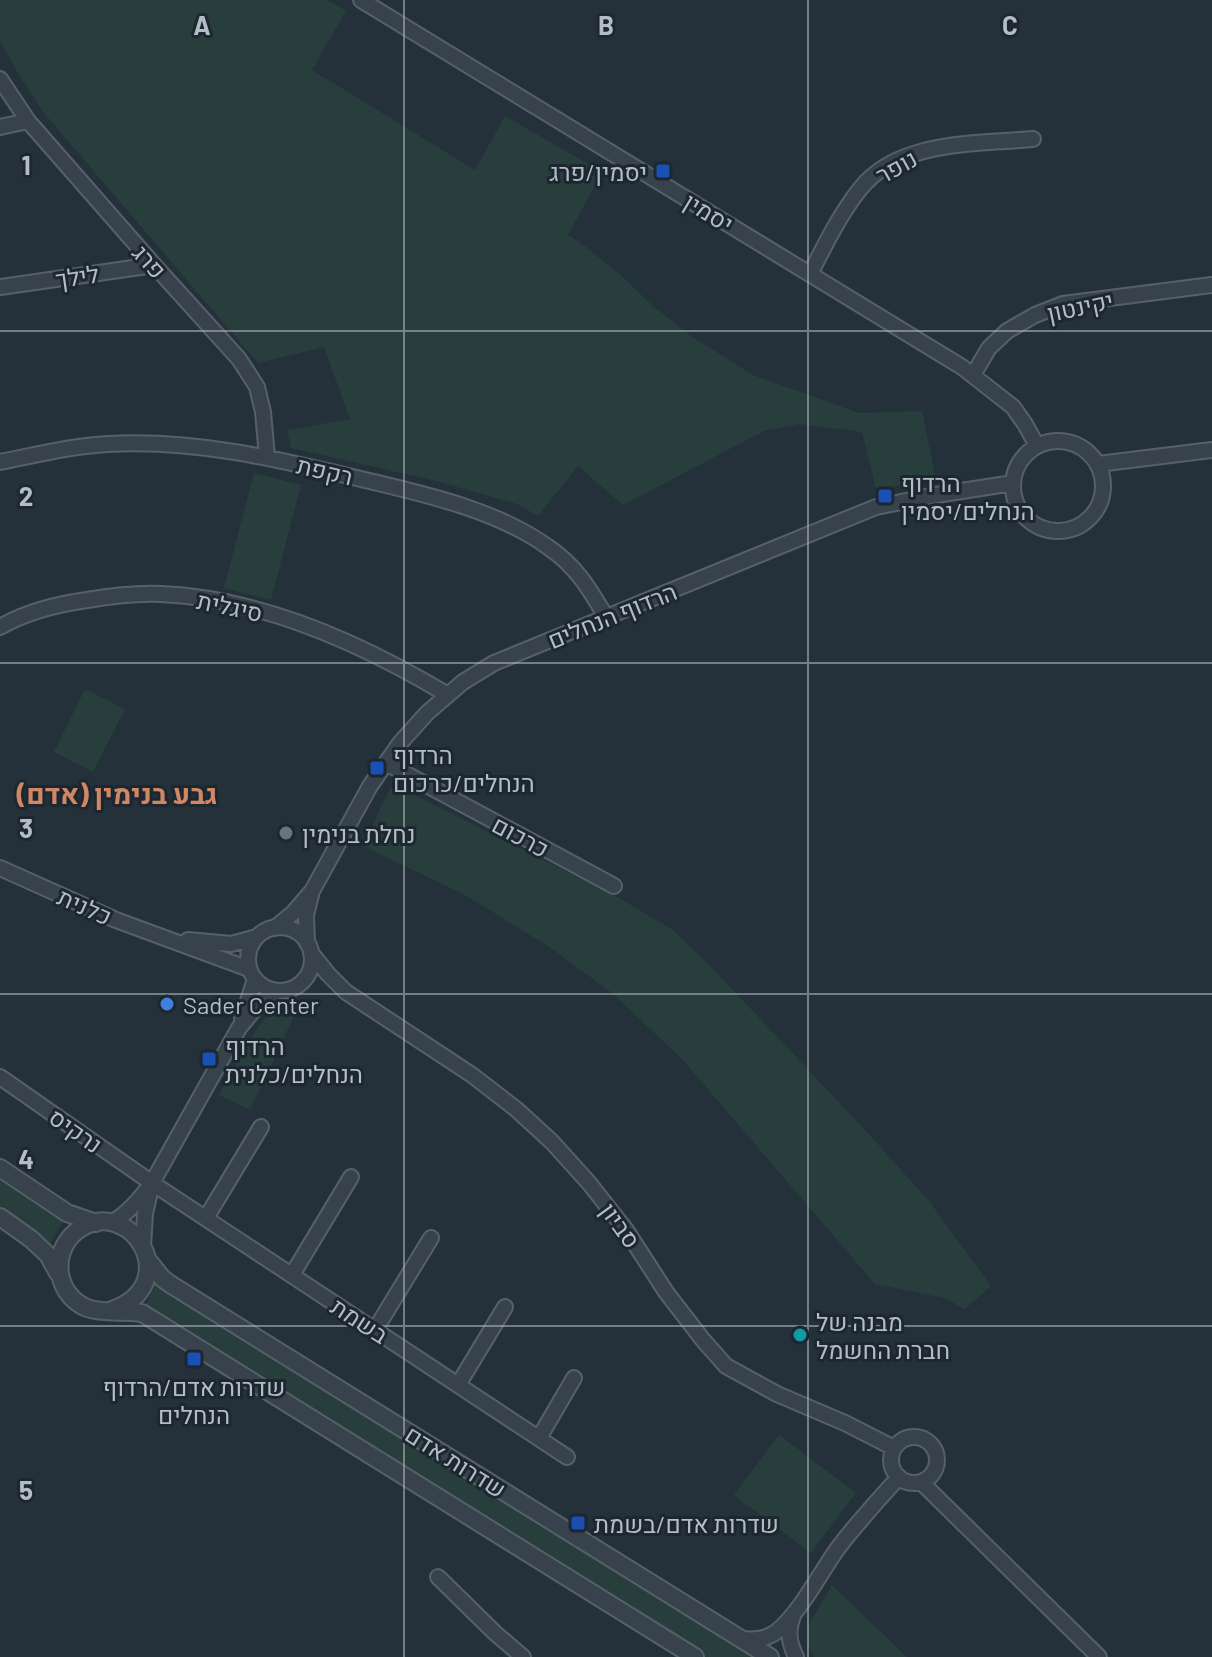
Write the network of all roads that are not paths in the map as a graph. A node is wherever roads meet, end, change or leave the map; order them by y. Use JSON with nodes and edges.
{"nodes":[{"id":1,"x":361,"y":0,"type":"edge"},
{"id":2,"x":0,"y":79,"type":"edge"},
{"id":3,"x":28,"y":121,"type":"junction"},
{"id":4,"x":0,"y":127,"type":"edge"},
{"id":5,"x":1033,"y":139,"type":"dead end"},
{"id":6,"x":154,"y":265,"type":"junction"},
{"id":7,"x":810,"y":274,"type":"junction"},
{"id":8,"x":1212,"y":285,"type":"edge"},
{"id":9,"x":0,"y":287,"type":"edge"},
{"id":10,"x":973,"y":375,"type":"junction"},
{"id":11,"x":1037,"y":446,"type":"junction"},
{"id":12,"x":1212,"y":450,"type":"edge"},
{"id":13,"x":267,"y":457,"type":"junction"},
{"id":14,"x":0,"y":462,"type":"edge"},
{"id":15,"x":1098,"y":464,"type":"junction"},
{"id":16,"x":1013,"y":483,"type":"junction"},
{"id":17,"x":606,"y":617,"type":"junction"},
{"id":18,"x":0,"y":627,"type":"edge"},
{"id":19,"x":448,"y":695,"type":"junction"},
{"id":20,"x":386,"y":763,"type":"junction"},
{"id":21,"x":0,"y":868,"type":"edge"},
{"id":22,"x":614,"y":886,"type":"dead end"},
{"id":23,"x":312,"y":891,"type":"junction"},
{"id":24,"x":275,"y":928,"type":"junction"},
{"id":25,"x":257,"y":937,"type":"junction"},
{"id":26,"x":172,"y":939,"type":"junction"},
{"id":27,"x":309,"y":948,"type":"junction"},
{"id":28,"x":252,"y":974,"type":"junction"},
{"id":29,"x":301,"y":983,"type":"junction"},
{"id":30,"x":277,"y":991,"type":"junction"},
{"id":31,"x":346,"y":992,"type":"junction"},
{"id":32,"x":239,"y":1028,"type":"junction"},
{"id":33,"x":0,"y":1077,"type":"edge"},
{"id":34,"x":261,"y":1127,"type":"dead end"},
{"id":35,"x":0,"y":1168,"type":"edge"},
{"id":36,"x":351,"y":1177,"type":"dead end"},
{"id":37,"x":152,"y":1183,"type":"junction"},
{"id":38,"x":0,"y":1217,"type":"edge"},
{"id":39,"x":206,"y":1218,"type":"junction"},
{"id":40,"x":104,"y":1223,"type":"junction"},
{"id":41,"x":431,"y":1238,"type":"dead end"},
{"id":42,"x":145,"y":1253,"type":"junction"},
{"id":43,"x":60,"y":1275,"type":"junction"},
{"id":44,"x":292,"y":1275,"type":"junction"},
{"id":45,"x":505,"y":1307,"type":"dead end"},
{"id":46,"x":112,"y":1310,"type":"junction"},
{"id":47,"x":375,"y":1330,"type":"junction"},
{"id":48,"x":574,"y":1378,"type":"dead end"},
{"id":49,"x":458,"y":1385,"type":"junction"},
{"id":50,"x":539,"y":1438,"type":"junction"},
{"id":51,"x":894,"y":1448,"type":"junction"},
{"id":52,"x":567,"y":1457,"type":"dead end"},
{"id":53,"x":899,"y":1477,"type":"junction"},
{"id":54,"x":921,"y":1482,"type":"junction"},
{"id":55,"x":438,"y":1577,"type":"dead end"},
{"id":56,"x":796,"y":1609,"type":"junction"},
{"id":57,"x":740,"y":1638,"type":"junction"},
{"id":58,"x":523,"y":1657,"type":"edge"},
{"id":59,"x":695,"y":1657,"type":"edge"},
{"id":60,"x":770,"y":1657,"type":"edge"},
{"id":61,"x":796,"y":1657,"type":"edge"},
{"id":62,"x":1099,"y":1657,"type":"edge"}],
"edges":[{"from":1,"to":7,"type":"street","name":"יסמין"},
{"from":2,"to":3,"type":"street","name":"פרג"},
{"from":3,"to":4,"type":"street"},
{"from":3,"to":6,"type":"street","name":"פרג"},
{"from":5,"to":7,"type":"street","name":"נופר"},
{"from":6,"to":9,"type":"street","name":"לילך"},
{"from":6,"to":13,"type":"street","name":"פרג"},
{"from":7,"to":10,"type":"street","name":"יסמין"},
{"from":8,"to":10,"type":"street","name":"יקינטון"},
{"from":10,"to":11,"type":"street","name":"יסמין"},
{"from":11,"to":15,"type":"street"},
{"from":11,"to":16,"type":"street"},
{"from":12,"to":15,"type":"street"},
{"from":13,"to":14,"type":"street","name":"רקפת"},
{"from":13,"to":17,"type":"street","name":"רקפת"},
{"from":15,"to":16,"type":"street"},
{"from":16,"to":17,"type":"street","name":"הרדוף הנחלים"},
{"from":17,"to":19,"type":"street","name":"הרדוף הנחלים"},
{"from":18,"to":19,"type":"street","name":"סיגלית"},
{"from":19,"to":20,"type":"street","name":"הרדוף הנחלים"},
{"from":20,"to":22,"type":"street","name":"כרכום"},
{"from":20,"to":23,"type":"street","name":"הרדוף הנחלים"},
{"from":21,"to":26,"type":"street","name":"כלנית"},
{"from":23,"to":24,"type":"street","name":"הרדוף הנחלים"},
{"from":23,"to":27,"type":"street","name":"הרדוף הנחלים"},
{"from":24,"to":25,"type":"street"},
{"from":24,"to":27,"type":"street"},
{"from":25,"to":26,"type":"street","name":"כלנית"},
{"from":25,"to":28,"type":"street"},
{"from":26,"to":28,"type":"street","name":"כלנית"},
{"from":27,"to":29,"type":"street"},
{"from":27,"to":31,"type":"street","name":"סביון"},
{"from":28,"to":30,"type":"street"},
{"from":28,"to":32,"type":"street"},
{"from":29,"to":30,"type":"street"},
{"from":29,"to":31,"type":"street","name":"סביון"},
{"from":30,"to":32,"type":"street"},
{"from":31,"to":51,"type":"street","name":"סביון"},
{"from":32,"to":37,"type":"street"},
{"from":33,"to":37,"type":"street","name":"נרקיס"},
{"from":34,"to":39,"type":"street"},
{"from":35,"to":40,"type":"street","name":"שדרות אדם"},
{"from":36,"to":44,"type":"street"},
{"from":37,"to":39,"type":"street","name":"בשמת"},
{"from":37,"to":40,"type":"street"},
{"from":37,"to":42,"type":"street"},
{"from":38,"to":43,"type":"street","name":"שדרות אדם"},
{"from":39,"to":44,"type":"street","name":"בשמת"},
{"from":40,"to":42,"type":"street","name":"שדרות אדם"},
{"from":40,"to":43,"type":"street"},
{"from":41,"to":47,"type":"street"},
{"from":42,"to":46,"type":"street"},
{"from":42,"to":57,"type":"street","name":"שדרות אדם"},
{"from":43,"to":46,"type":"street","name":"שדרות אדם"},
{"from":44,"to":47,"type":"street","name":"בשמת"},
{"from":45,"to":49,"type":"street"},
{"from":46,"to":59,"type":"street","name":"שדרות אדם"},
{"from":47,"to":49,"type":"street","name":"בשמת"},
{"from":48,"to":50,"type":"street"},
{"from":49,"to":50,"type":"street","name":"בשמת"},
{"from":50,"to":52,"type":"street","name":"בשמת"},
{"from":51,"to":53,"type":"street"},
{"from":51,"to":54,"type":"street"},
{"from":53,"to":54,"type":"street"},
{"from":53,"to":56,"type":"street"},
{"from":54,"to":62,"type":"street"},
{"from":55,"to":58,"type":"street"},
{"from":56,"to":57,"type":"street"},
{"from":56,"to":61,"type":"street"},
{"from":57,"to":60,"type":"street","name":"שדרות אדם"}]}
